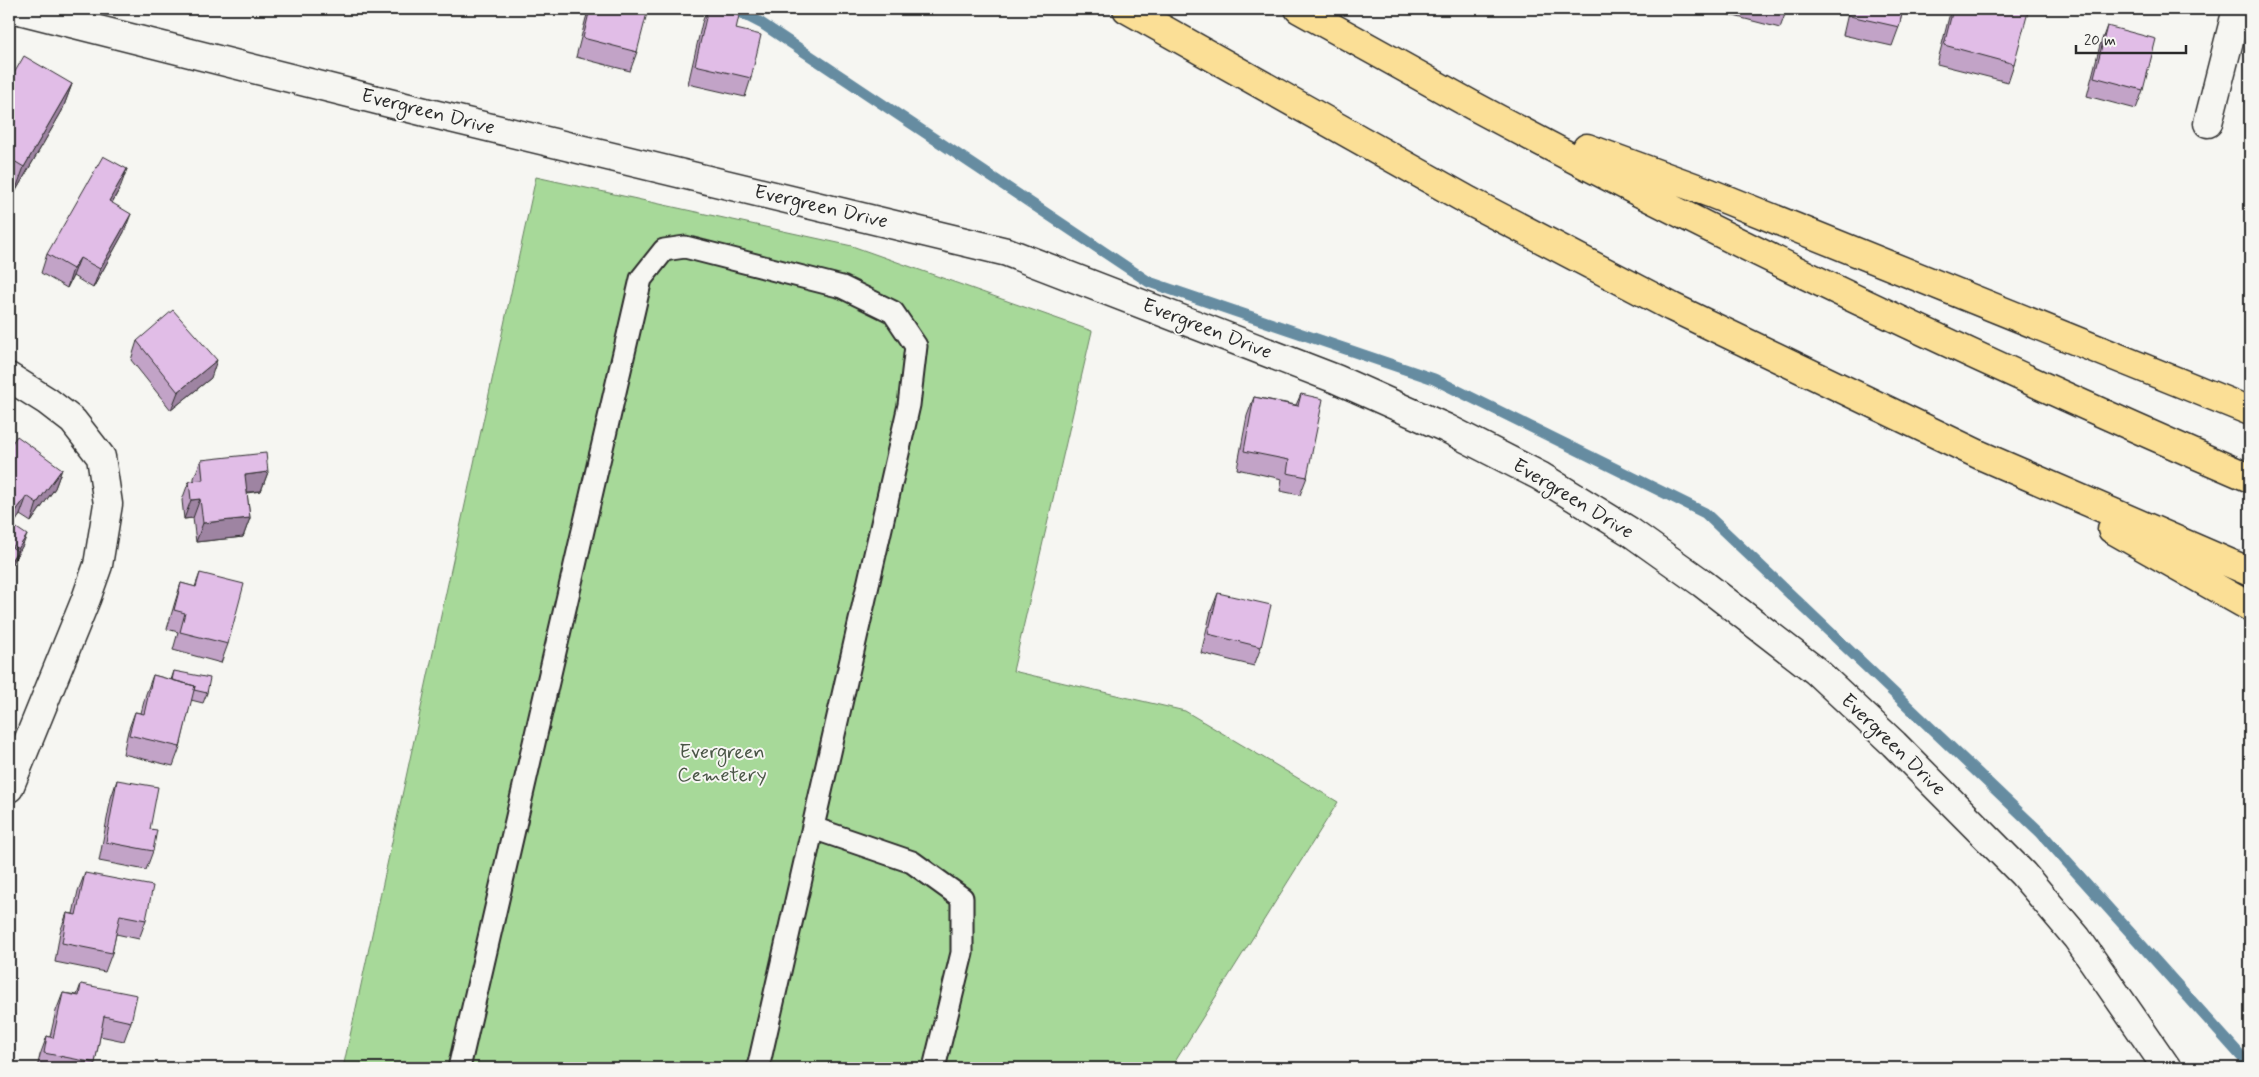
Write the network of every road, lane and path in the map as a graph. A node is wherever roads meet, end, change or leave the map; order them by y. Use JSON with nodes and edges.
{"nodes":[{"id":1,"x":15,"y":9,"type":"edge"},
{"id":2,"x":1127,"y":9,"type":"edge"},
{"id":3,"x":1299,"y":9,"type":"edge"},
{"id":4,"x":2237,"y":9,"type":"edge"},
{"id":5,"x":1472,"y":105,"type":"junction"},
{"id":6,"x":2208,"y":123,"type":"dead end"},
{"id":7,"x":9,"y":377,"type":"edge"},
{"id":8,"x":2250,"y":411,"type":"edge"},
{"id":9,"x":1980,"y":455,"type":"junction"},
{"id":10,"x":2250,"y":478,"type":"edge"},
{"id":11,"x":2250,"y":572,"type":"edge"},
{"id":12,"x":2250,"y":607,"type":"edge"},
{"id":13,"x":9,"y":788,"type":"edge"},
{"id":14,"x":813,"y":828,"type":"junction"},
{"id":15,"x":458,"y":1068,"type":"edge"},
{"id":16,"x":758,"y":1068,"type":"edge"},
{"id":17,"x":934,"y":1068,"type":"edge"},
{"id":18,"x":2167,"y":1068,"type":"edge"}],
"edges":[{"from":1,"to":18,"type":"street","name":"Evergreen Drive"},
{"from":2,"to":9,"type":"highway"},
{"from":3,"to":5,"type":"highway"},
{"from":4,"to":6,"type":"street"},
{"from":5,"to":8,"type":"highway"},
{"from":5,"to":10,"type":"highway"},
{"from":7,"to":13,"type":"street"},
{"from":9,"to":11,"type":"highway"},
{"from":9,"to":12,"type":"highway"},
{"from":14,"to":15,"type":"lane"},
{"from":14,"to":16,"type":"lane"},
{"from":14,"to":17,"type":"lane"}]}
